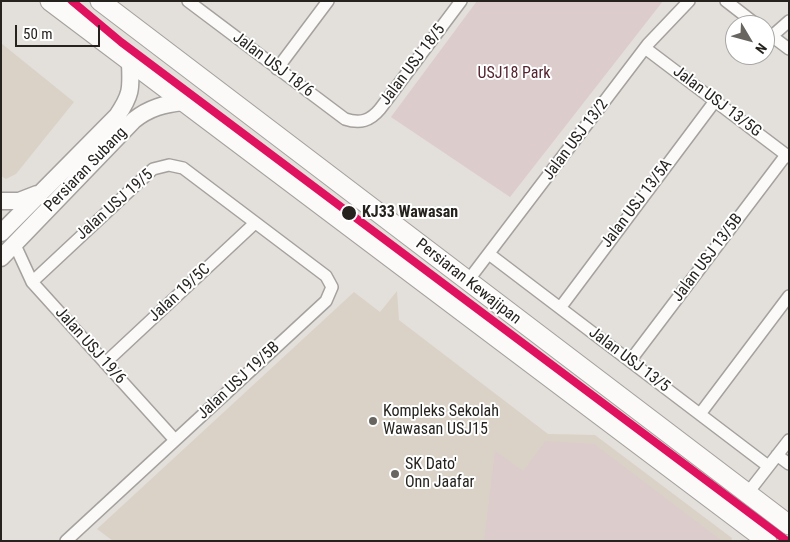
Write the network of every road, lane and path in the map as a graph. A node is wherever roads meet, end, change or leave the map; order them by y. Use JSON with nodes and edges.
{"nodes":[{"id":1,"x":50,"y":1,"type":"edge"},
{"id":2,"x":100,"y":1,"type":"edge"},
{"id":3,"x":328,"y":1,"type":"edge"},
{"id":4,"x":461,"y":1,"type":"edge"},
{"id":5,"x":689,"y":1,"type":"edge"},
{"id":6,"x":726,"y":1,"type":"edge"},
{"id":7,"x":189,"y":2,"type":"edge"},
{"id":8,"x":744,"y":15,"type":"edge"},
{"id":9,"x":789,"y":21,"type":"edge"},
{"id":10,"x":775,"y":30,"type":"edge"},
{"id":11,"x":775,"y":38,"type":"edge"},
{"id":12,"x":645,"y":48,"type":"junction"},
{"id":13,"x":789,"y":49,"type":"edge"},
{"id":14,"x":130,"y":63,"type":"junction"},
{"id":15,"x":277,"y":69,"type":"junction"},
{"id":16,"x":715,"y":101,"type":"junction"},
{"id":17,"x":183,"y":102,"type":"junction"},
{"id":18,"x":361,"y":122,"type":"joint"},
{"id":19,"x":787,"y":156,"type":"edge"},
{"id":20,"x":46,"y":188,"type":"junction"},
{"id":21,"x":1,"y":201,"type":"edge"},
{"id":22,"x":7,"y":217,"type":"edge"},
{"id":23,"x":255,"y":223,"type":"junction"},
{"id":24,"x":27,"y":232,"type":"junction"},
{"id":25,"x":1,"y":234,"type":"edge"},
{"id":26,"x":15,"y":245,"type":"junction"},
{"id":27,"x":489,"y":254,"type":"junction"},
{"id":28,"x":1,"y":258,"type":"edge"},
{"id":29,"x":32,"y":282,"type":"junction"},
{"id":30,"x":467,"y":282,"type":"junction"},
{"id":31,"x":789,"y":296,"type":"edge"},
{"id":32,"x":560,"y":308,"type":"junction"},
{"id":33,"x":630,"y":361,"type":"junction"},
{"id":34,"x":105,"y":363,"type":"junction"},
{"id":35,"x":700,"y":414,"type":"junction"},
{"id":36,"x":175,"y":440,"type":"junction"},
{"id":37,"x":789,"y":440,"type":"edge"},
{"id":38,"x":777,"y":455,"type":"junction"},
{"id":39,"x":789,"y":464,"type":"edge"},
{"id":40,"x":768,"y":466,"type":"junction"},
{"id":41,"x":747,"y":494,"type":"junction"},
{"id":42,"x":789,"y":525,"type":"edge"},
{"id":43,"x":66,"y":541,"type":"edge"},
{"id":44,"x":766,"y":541,"type":"edge"}],
"edges":[{"from":1,"to":14,"type":"main road","name":"Persiaran Kewajipan"},
{"from":2,"to":30,"type":"main road","name":"Persiaran Kewajipan"},
{"from":3,"to":15,"type":"street"},
{"from":4,"to":18,"type":"street","name":"Jalan USJ 18/5"},
{"from":5,"to":12,"type":"street","name":"Jalan USJ 13/2"},
{"from":6,"to":8,"type":"street"},
{"from":7,"to":15,"type":"street","name":"Jalan USJ 18/6"},
{"from":9,"to":10,"type":"street"},
{"from":11,"to":13,"type":"street"},
{"from":12,"to":16,"type":"street","name":"Jalan USJ 13/5G"},
{"from":12,"to":27,"type":"street","name":"Jalan USJ 13/2"},
{"from":14,"to":17,"type":"main road","name":"Persiaran Kewajipan"},
{"from":14,"to":20,"type":"street","name":"Persiaran Subang"},
{"from":15,"to":18,"type":"street","name":"Jalan USJ 18/6"},
{"from":16,"to":19,"type":"street","name":"Jalan USJ 13/5G"},
{"from":16,"to":32,"type":"street","name":"Jalan USJ 13/5A"},
{"from":17,"to":24,"type":"street","name":"Persiaran Subang"},
{"from":17,"to":44,"type":"main road","name":"Persiaran Kewajipan"},
{"from":19,"to":33,"type":"street","name":"Jalan USJ 13/5B"},
{"from":20,"to":21,"type":"street"},
{"from":20,"to":22,"type":"street","name":"Persiaran Subang"},
{"from":22,"to":24,"type":"street"},
{"from":22,"to":25,"type":"street","name":"Persiaran Subang"},
{"from":23,"to":29,"type":"street","name":"Jalan USJ 19/5"},
{"from":23,"to":34,"type":"street","name":"Jalan 19/5C"},
{"from":23,"to":36,"type":"street","name":"Jalan USJ 19/5B"},
{"from":24,"to":26,"type":"street","name":"Persiaran Subang"},
{"from":25,"to":26,"type":"street"},
{"from":26,"to":28,"type":"street","name":"Persiaran Subang"},
{"from":26,"to":29,"type":"street","name":"Jalan USJ 19/6"},
{"from":27,"to":30,"type":"street","name":"Jalan USJ 13/2"},
{"from":27,"to":32,"type":"street","name":"Jalan USJ 13/5"},
{"from":29,"to":34,"type":"street","name":"Jalan USJ 19/6"},
{"from":30,"to":41,"type":"main road","name":"Persiaran Kewajipan"},
{"from":31,"to":35,"type":"street"},
{"from":32,"to":33,"type":"street","name":"Jalan USJ 13/5"},
{"from":33,"to":35,"type":"street","name":"Jalan USJ 13/5"},
{"from":34,"to":36,"type":"street","name":"Jalan USJ 19/6"},
{"from":35,"to":40,"type":"street","name":"Jalan USJ 13/5"},
{"from":36,"to":43,"type":"street","name":"Jalan USJ 19/5B"},
{"from":37,"to":38,"type":"street"},
{"from":38,"to":39,"type":"street"},
{"from":38,"to":40,"type":"street"},
{"from":40,"to":41,"type":"street"},
{"from":41,"to":42,"type":"main road","name":"Persiaran Kewajipan"}]}
